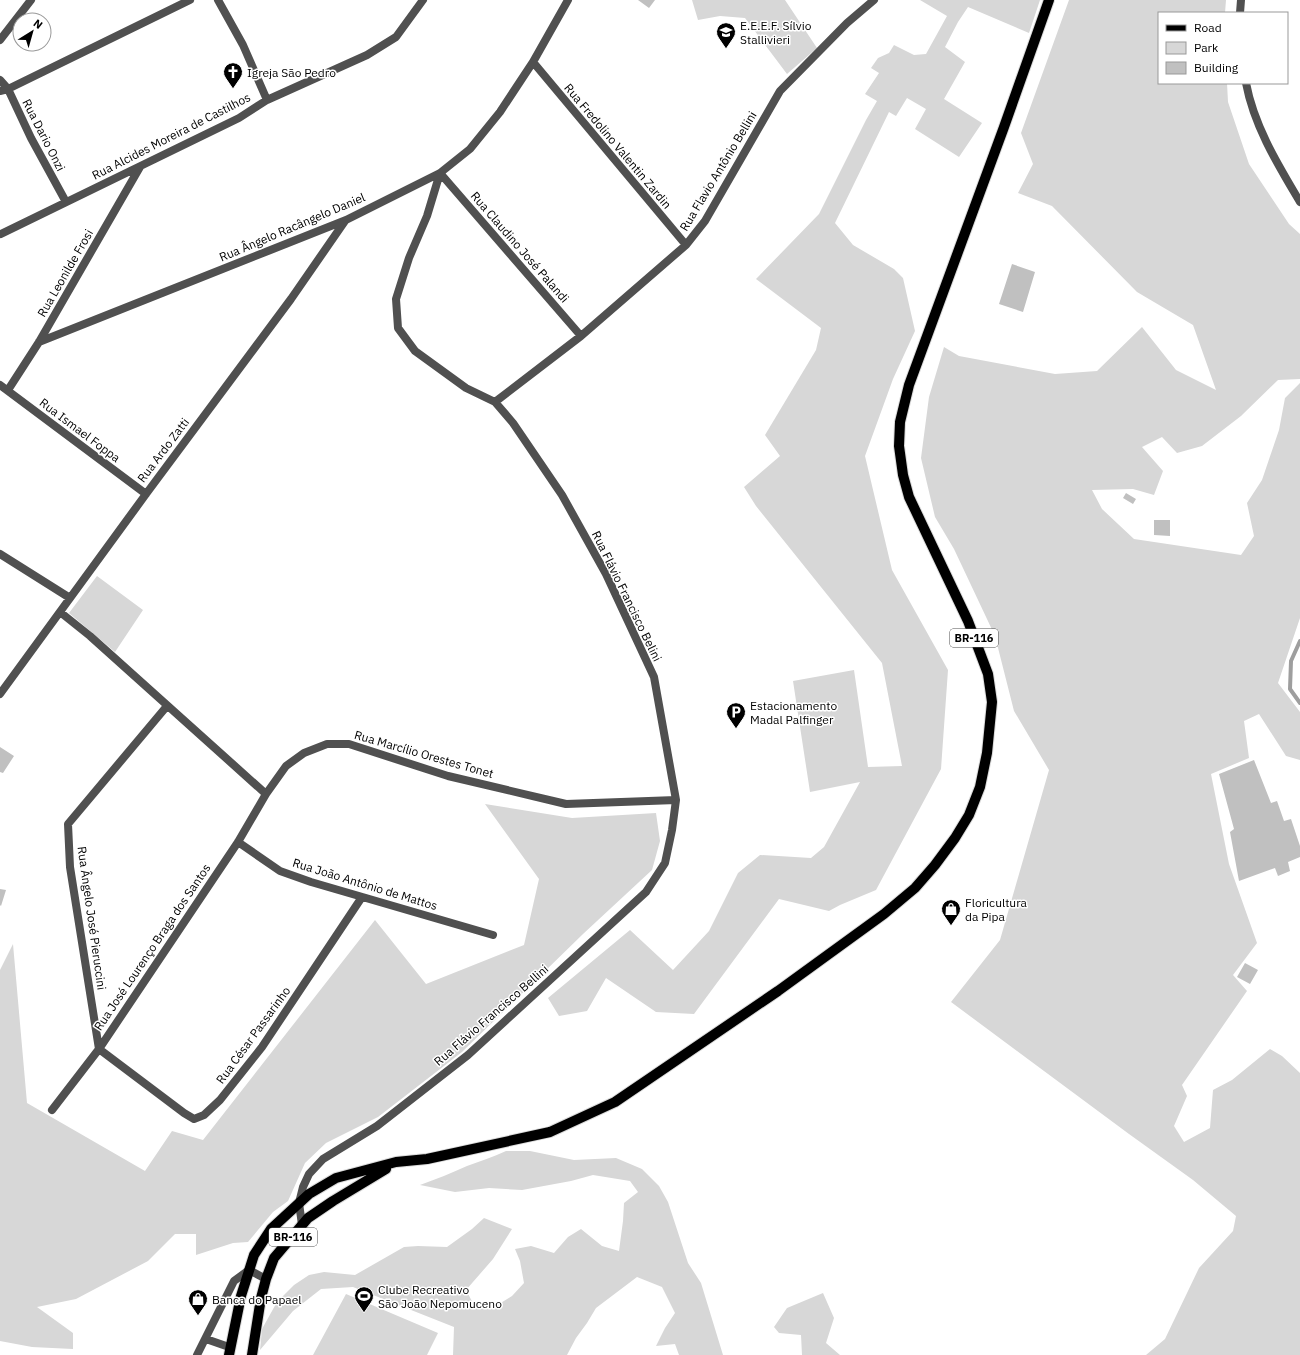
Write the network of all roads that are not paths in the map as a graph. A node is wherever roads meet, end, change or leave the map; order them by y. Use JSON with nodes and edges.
{"nodes":[{"id":1,"x":31,"y":0,"type":"edge"},
{"id":2,"x":190,"y":0,"type":"edge"},
{"id":3,"x":218,"y":0,"type":"edge"},
{"id":4,"x":423,"y":0,"type":"edge"},
{"id":5,"x":568,"y":0,"type":"edge"},
{"id":6,"x":874,"y":0,"type":"edge"},
{"id":7,"x":1049,"y":0,"type":"edge"},
{"id":8,"x":1241,"y":0,"type":"edge"},
{"id":9,"x":1240,"y":12,"type":"edge"},
{"id":10,"x":0,"y":40,"type":"edge"},
{"id":11,"x":533,"y":62,"type":"junction"},
{"id":12,"x":0,"y":80,"type":"edge"},
{"id":13,"x":1246,"y":84,"type":"edge"},
{"id":14,"x":4,"y":90,"type":"edge"},
{"id":15,"x":267,"y":100,"type":"junction"},
{"id":16,"x":140,"y":167,"type":"junction"},
{"id":17,"x":440,"y":173,"type":"junction"},
{"id":18,"x":66,"y":202,"type":"junction"},
{"id":19,"x":1300,"y":202,"type":"edge"},
{"id":20,"x":346,"y":220,"type":"junction"},
{"id":21,"x":1,"y":234,"type":"edge"},
{"id":22,"x":686,"y":246,"type":"junction"},
{"id":23,"x":581,"y":336,"type":"junction"},
{"id":24,"x":39,"y":342,"type":"junction"},
{"id":25,"x":0,"y":385,"type":"edge"},
{"id":26,"x":8,"y":390,"type":"junction"},
{"id":27,"x":494,"y":402,"type":"junction"},
{"id":28,"x":146,"y":494,"type":"junction"},
{"id":29,"x":0,"y":554,"type":"edge"},
{"id":30,"x":70,"y":598,"type":"junction"},
{"id":31,"x":60,"y":612,"type":"junction"},
{"id":32,"x":0,"y":694,"type":"edge"},
{"id":33,"x":168,"y":706,"type":"junction"},
{"id":34,"x":266,"y":794,"type":"junction"},
{"id":35,"x":676,"y":800,"type":"junction"},
{"id":36,"x":238,"y":842,"type":"junction"},
{"id":37,"x":362,"y":897,"type":"junction"},
{"id":38,"x":493,"y":935,"type":"dead end"},
{"id":39,"x":99,"y":1049,"type":"junction"},
{"id":40,"x":52,"y":1110,"type":"dead end"},
{"id":41,"x":396,"y":1162,"type":"junction"},
{"id":42,"x":299,"y":1203,"type":"junction"},
{"id":43,"x":302,"y":1225,"type":"junction"},
{"id":44,"x":249,"y":1270,"type":"junction"},
{"id":45,"x":266,"y":1279,"type":"junction"},
{"id":46,"x":206,"y":1339,"type":"junction"},
{"id":47,"x":229,"y":1351,"type":"edge"},
{"id":48,"x":197,"y":1355,"type":"edge"},
{"id":49,"x":252,"y":1355,"type":"edge"}],
"edges":[{"from":1,"to":10,"type":"street"},
{"from":2,"to":14,"type":"street"},
{"from":3,"to":15,"type":"street"},
{"from":4,"to":15,"type":"street","name":"Rua Alcides Moreira de Castilhos"},
{"from":5,"to":11,"type":"street","name":"Rua Ângelo Racângelo Daniel"},
{"from":6,"to":22,"type":"street","name":"Rua Flavio Antônio Bellini"},
{"from":7,"to":41,"type":"main road","number":"BR-116"},
{"from":8,"to":9,"type":"street"},
{"from":11,"to":17,"type":"street","name":"Rua Ângelo Racângelo Daniel"},
{"from":11,"to":22,"type":"street","name":"Rua Fredolino Valentin Zardin"},
{"from":12,"to":14,"type":"street","name":"Rua Dario Onzi"},
{"from":13,"to":19,"type":"street"},
{"from":14,"to":18,"type":"street","name":"Rua Dario Onzi"},
{"from":15,"to":16,"type":"street","name":"Rua Alcides Moreira de Castilhos"},
{"from":16,"to":18,"type":"street","name":"Rua Alcides Moreira de Castilhos"},
{"from":16,"to":24,"type":"street","name":"Rua Leonilde Frosi"},
{"from":17,"to":20,"type":"street","name":"Rua Ângelo Racângelo Daniel"},
{"from":17,"to":23,"type":"street","name":"Rua Claudino José Palandi"},
{"from":17,"to":27,"type":"street"},
{"from":18,"to":21,"type":"street","name":"Rua Alcides Moreira de Castilhos"},
{"from":20,"to":24,"type":"street","name":"Rua Ângelo Racângelo Daniel"},
{"from":20,"to":28,"type":"street","name":"Rua Ardo Zatti"},
{"from":22,"to":23,"type":"street","name":"Rua Flavio Antônio Bellini"},
{"from":23,"to":27,"type":"street","name":"Rua Flavio Antônio Bellini"},
{"from":24,"to":26,"type":"street","name":"Rua Leonilde Frosi"},
{"from":25,"to":26,"type":"street","name":"Rua Ismael Foppa"},
{"from":26,"to":28,"type":"street","name":"Rua Ismael Foppa"},
{"from":27,"to":35,"type":"street","name":"Rua Flávio Francisco Belini"},
{"from":28,"to":30,"type":"street","name":"Rua Ardo Zatti"},
{"from":29,"to":30,"type":"street"},
{"from":30,"to":31,"type":"street","name":"Rua Ardo Zatti"},
{"from":31,"to":32,"type":"street","name":"Rua Ardo Zatti"},
{"from":31,"to":33,"type":"street"},
{"from":33,"to":34,"type":"street"},
{"from":33,"to":39,"type":"street","name":"Rua Ângelo José Pieruccini"},
{"from":34,"to":35,"type":"street","name":"Rua Marcílio Orestes Tonet"},
{"from":34,"to":36,"type":"street","name":"Rua José Lourenço Braga dos Santos"},
{"from":35,"to":42,"type":"street","name":"Rua Flávio Francisco Bellini"},
{"from":36,"to":37,"type":"street","name":"Rua João Antônio de Mattos"},
{"from":36,"to":39,"type":"street","name":"Rua José Lourenço Braga dos Santos"},
{"from":37,"to":38,"type":"street","name":"Rua João Antônio de Mattos"},
{"from":37,"to":39,"type":"street","name":"Rua César Passarinho"},
{"from":39,"to":40,"type":"street","name":"Rua José Lourenço Braga dos Santos"},
{"from":41,"to":42,"type":"main road","number":"BR-116"},
{"from":41,"to":43,"type":"main road","number":"BR-116"},
{"from":42,"to":43,"type":"street","name":"Rua Flávio Francisco Bellini"},
{"from":42,"to":44,"type":"main road","number":"BR-116"},
{"from":43,"to":45,"type":"main road","number":"BR-116"},
{"from":44,"to":45,"type":"street"},
{"from":44,"to":46,"type":"street"},
{"from":44,"to":47,"type":"main road","number":"BR-116"},
{"from":45,"to":49,"type":"main road","number":"BR-116"},
{"from":46,"to":47,"type":"street"},
{"from":46,"to":48,"type":"street"}]}
